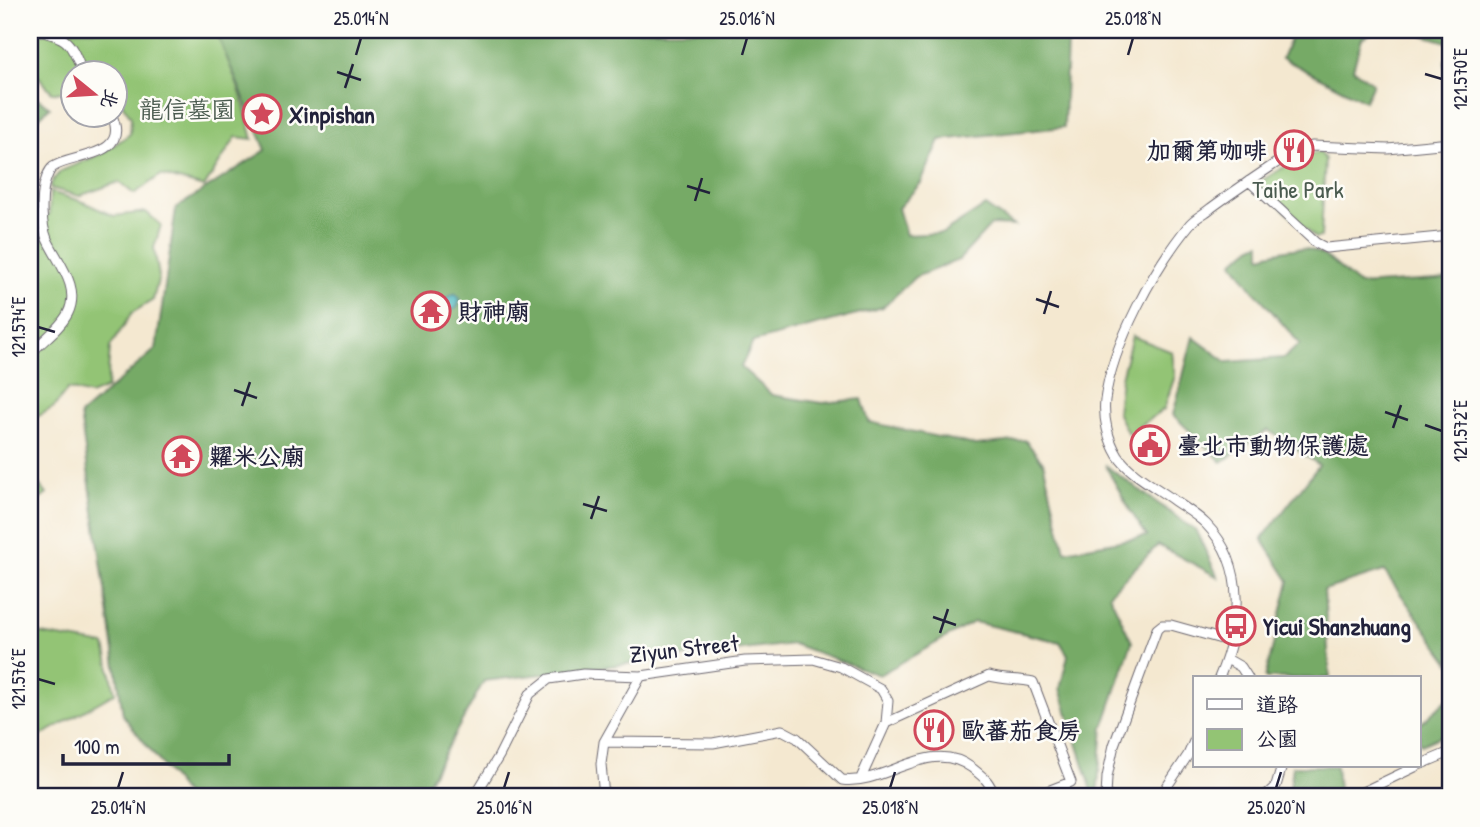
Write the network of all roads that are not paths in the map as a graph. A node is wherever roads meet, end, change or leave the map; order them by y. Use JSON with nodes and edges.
{"nodes":[{"id":1,"x":35,"y":30,"type":"edge"},
{"id":2,"x":76,"y":60,"type":"edge"},
{"id":3,"x":116,"y":130,"type":"edge"},
{"id":4,"x":1450,"y":143,"type":"edge"},
{"id":5,"x":1249,"y":181,"type":"junction"},
{"id":6,"x":1450,"y":236,"type":"edge"},
{"id":7,"x":30,"y":350,"type":"edge"},
{"id":8,"x":1232,"y":642,"type":"junction"},
{"id":9,"x":1227,"y":659,"type":"junction"},
{"id":10,"x":641,"y":676,"type":"junction"},
{"id":11,"x":1220,"y":676,"type":"edge"},
{"id":12,"x":1247,"y":676,"type":"edge"},
{"id":13,"x":886,"y":723,"type":"junction"},
{"id":14,"x":604,"y":742,"type":"junction"},
{"id":15,"x":1193,"y":744,"type":"edge"},
{"id":16,"x":1450,"y":752,"type":"edge"},
{"id":17,"x":1420,"y":764,"type":"edge"},
{"id":18,"x":1281,"y":768,"type":"edge"},
{"id":19,"x":1411,"y":768,"type":"edge"},
{"id":20,"x":861,"y":778,"type":"junction"},
{"id":21,"x":1040,"y":794,"type":"dead end"},
{"id":22,"x":474,"y":797,"type":"edge"},
{"id":23,"x":604,"y":797,"type":"edge"},
{"id":24,"x":995,"y":797,"type":"edge"},
{"id":25,"x":1106,"y":797,"type":"edge"},
{"id":26,"x":1160,"y":797,"type":"edge"},
{"id":27,"x":1264,"y":797,"type":"edge"},
{"id":28,"x":1352,"y":797,"type":"edge"}],
"edges":[{"from":1,"to":2,"type":"street"},
{"from":3,"to":7,"type":"street"},
{"from":4,"to":5,"type":"street"},
{"from":5,"to":6,"type":"street"},
{"from":5,"to":8,"type":"street"},
{"from":8,"to":9,"type":"street"},
{"from":8,"to":25,"type":"street"},
{"from":9,"to":11,"type":"street"},
{"from":9,"to":12,"type":"street"},
{"from":10,"to":13,"type":"street","name":"Ziyun Street"},
{"from":10,"to":14,"type":"street"},
{"from":10,"to":22,"type":"street","name":"Ziyun Street"},
{"from":13,"to":20,"type":"street"},
{"from":13,"to":21,"type":"street"},
{"from":14,"to":20,"type":"street"},
{"from":14,"to":23,"type":"street"},
{"from":15,"to":26,"type":"street"},
{"from":16,"to":17,"type":"street"},
{"from":18,"to":27,"type":"street"},
{"from":19,"to":28,"type":"street"},
{"from":20,"to":24,"type":"street"}]}
